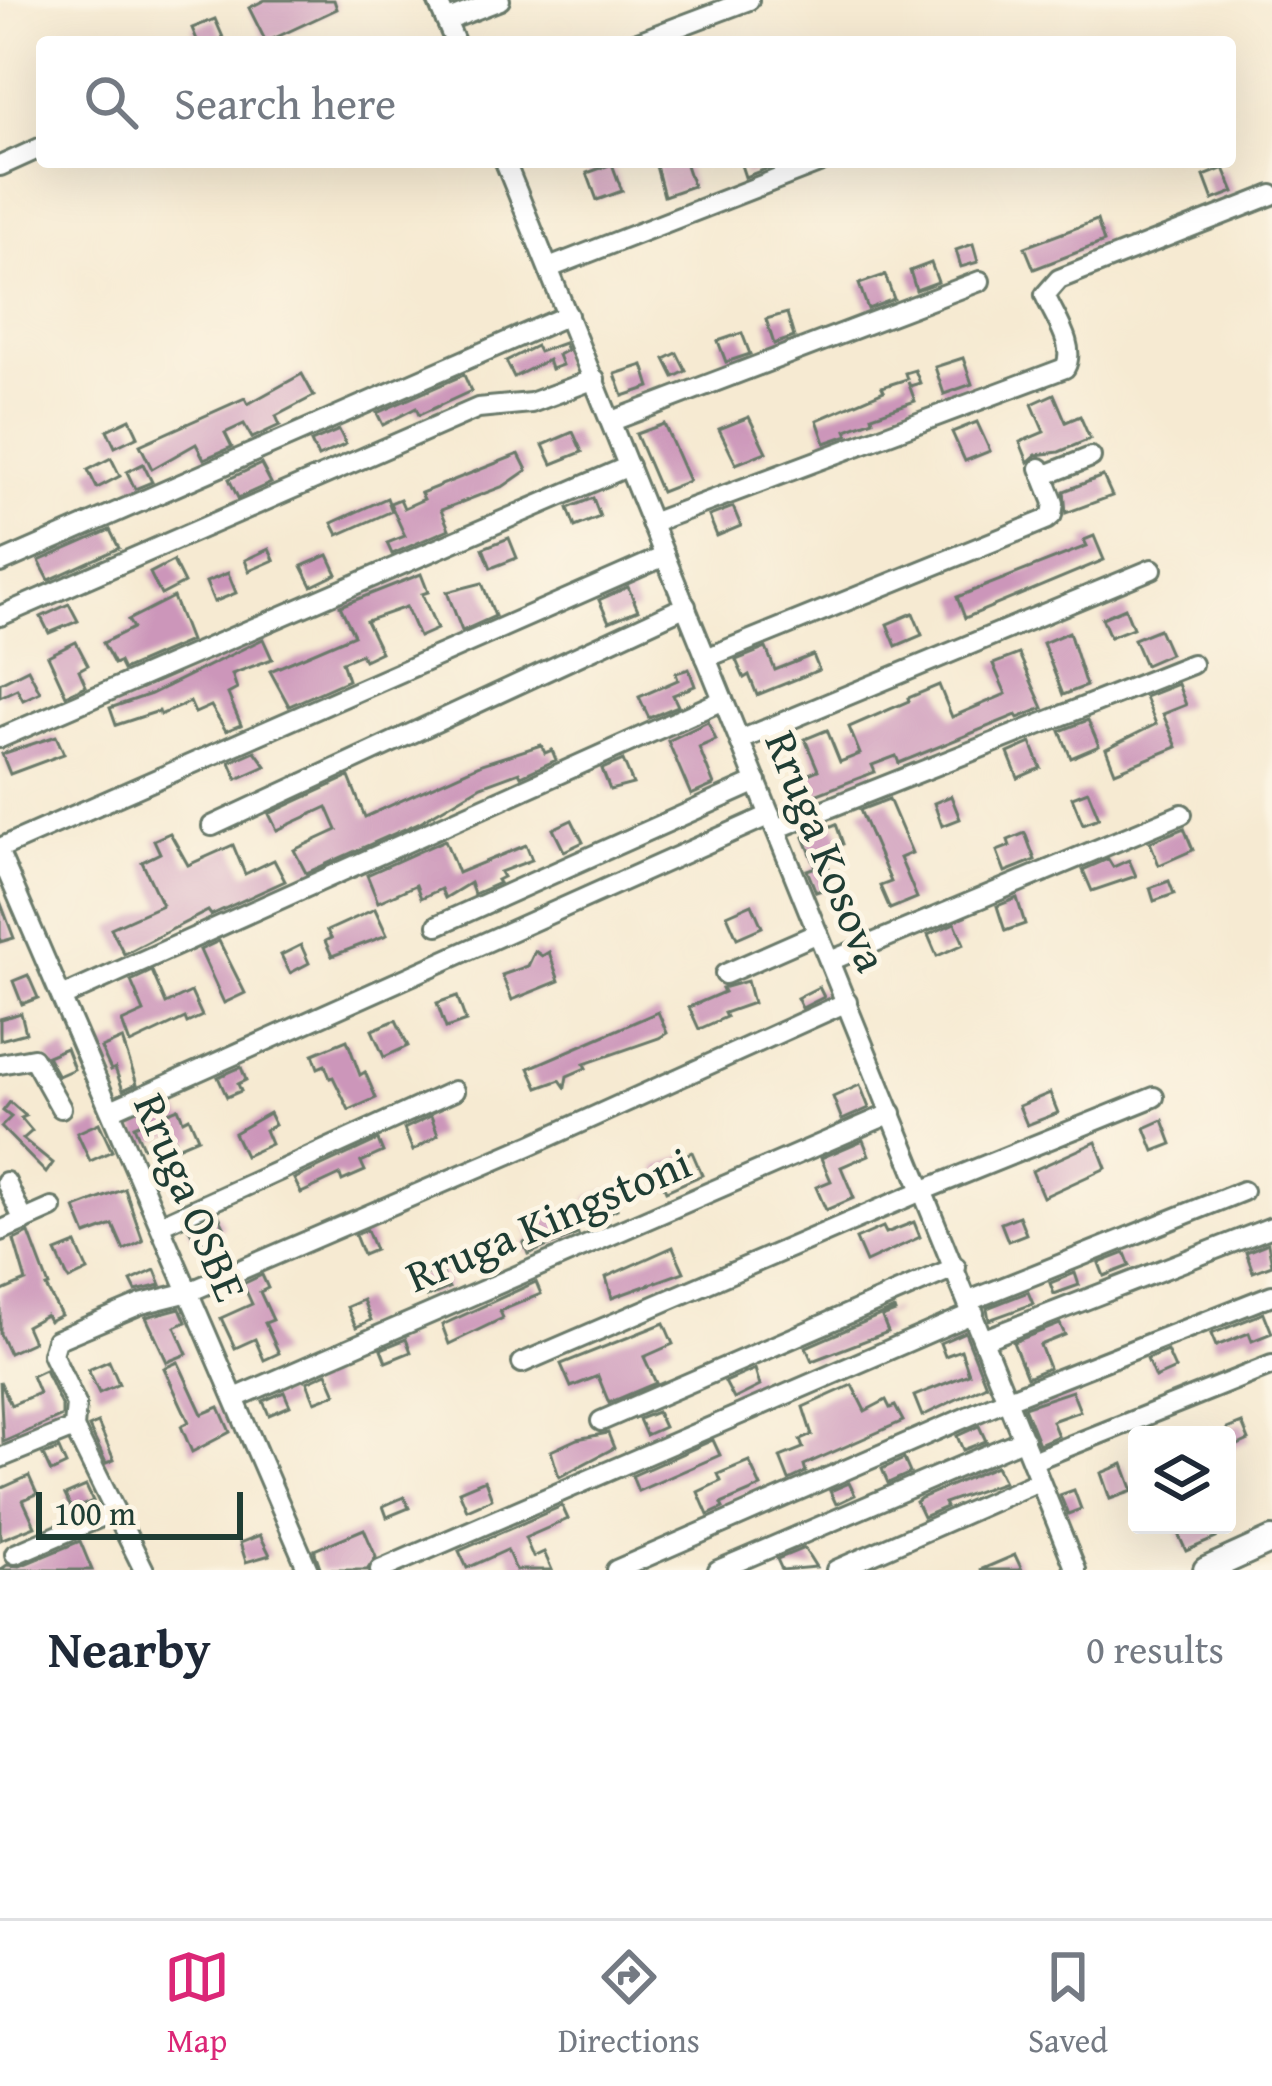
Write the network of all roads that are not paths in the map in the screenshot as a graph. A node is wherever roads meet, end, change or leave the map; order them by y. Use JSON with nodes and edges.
{"nodes":[{"id":1,"x":436,"y":0,"type":"edge"},
{"id":2,"x":500,"y":0,"type":"edge"},
{"id":3,"x":749,"y":0,"type":"edge"},
{"id":4,"x":446,"y":21,"type":"junction"},
{"id":5,"x":452,"y":36,"type":"edge"},
{"id":6,"x":654,"y":36,"type":"edge"},
{"id":7,"x":36,"y":150,"type":"edge"},
{"id":8,"x":0,"y":166,"type":"edge"},
{"id":9,"x":507,"y":168,"type":"edge"},
{"id":10,"x":806,"y":168,"type":"edge"},
{"id":11,"x":1272,"y":195,"type":"edge"},
{"id":12,"x":549,"y":268,"type":"junction"},
{"id":13,"x":980,"y":281,"type":"dead end"},
{"id":14,"x":568,"y":315,"type":"junction"},
{"id":15,"x":595,"y":380,"type":"junction"},
{"id":16,"x":612,"y":421,"type":"junction"},
{"id":17,"x":1091,"y":457,"type":"dead end"},
{"id":18,"x":628,"y":466,"type":"junction"},
{"id":19,"x":651,"y":524,"type":"junction"},
{"id":20,"x":665,"y":556,"type":"junction"},
{"id":21,"x":0,"y":563,"type":"edge"},
{"id":22,"x":1152,"y":569,"type":"dead end"},
{"id":23,"x":686,"y":606,"type":"junction"},
{"id":24,"x":0,"y":616,"type":"edge"},
{"id":25,"x":706,"y":658,"type":"junction"},
{"id":26,"x":1192,"y":664,"type":"dead end"},
{"id":27,"x":723,"y":700,"type":"junction"},
{"id":28,"x":0,"y":738,"type":"edge"},
{"id":29,"x":740,"y":740,"type":"junction"},
{"id":30,"x":757,"y":782,"type":"junction"},
{"id":31,"x":1182,"y":814,"type":"dead end"},
{"id":32,"x":773,"y":822,"type":"junction"},
{"id":33,"x":212,"y":826,"type":"dead end"},
{"id":34,"x":0,"y":852,"type":"edge"},
{"id":35,"x":438,"y":925,"type":"dead end"},
{"id":36,"x":818,"y":933,"type":"junction"},
{"id":37,"x":830,"y":961,"type":"junction"},
{"id":38,"x":725,"y":974,"type":"dead end"},
{"id":39,"x":62,"y":997,"type":"junction"},
{"id":40,"x":847,"y":1002,"type":"junction"},
{"id":41,"x":0,"y":1064,"type":"edge"},
{"id":42,"x":454,"y":1091,"type":"dead end"},
{"id":43,"x":1154,"y":1097,"type":"dead end"},
{"id":44,"x":61,"y":1108,"type":"dead end"},
{"id":45,"x":111,"y":1110,"type":"junction"},
{"id":46,"x":892,"y":1113,"type":"junction"},
{"id":47,"x":6,"y":1182,"type":"dead end"},
{"id":48,"x":924,"y":1190,"type":"junction"},
{"id":49,"x":1243,"y":1191,"type":"dead end"},
{"id":50,"x":52,"y":1208,"type":"dead end"},
{"id":51,"x":24,"y":1221,"type":"junction"},
{"id":52,"x":160,"y":1225,"type":"junction"},
{"id":53,"x":1272,"y":1227,"type":"edge"},
{"id":54,"x":0,"y":1231,"type":"edge"},
{"id":55,"x":956,"y":1267,"type":"junction"},
{"id":56,"x":189,"y":1292,"type":"junction"},
{"id":57,"x":1272,"y":1295,"type":"edge"},
{"id":58,"x":972,"y":1307,"type":"junction"},
{"id":59,"x":985,"y":1339,"type":"junction"},
{"id":60,"x":522,"y":1363,"type":"dead end"},
{"id":61,"x":1272,"y":1365,"type":"edge"},
{"id":62,"x":236,"y":1398,"type":"junction"},
{"id":63,"x":1008,"y":1399,"type":"junction"},
{"id":64,"x":601,"y":1421,"type":"dead end"},
{"id":65,"x":74,"y":1428,"type":"junction"},
{"id":66,"x":1024,"y":1439,"type":"junction"},
{"id":67,"x":0,"y":1458,"type":"edge"},
{"id":68,"x":1032,"y":1461,"type":"junction"},
{"id":69,"x":1039,"y":1481,"type":"junction"},
{"id":70,"x":115,"y":1511,"type":"junction"},
{"id":71,"x":1272,"y":1540,"type":"edge"},
{"id":72,"x":15,"y":1554,"type":"dead end"},
{"id":73,"x":144,"y":1570,"type":"edge"},
{"id":74,"x":308,"y":1570,"type":"edge"},
{"id":75,"x":380,"y":1570,"type":"edge"},
{"id":76,"x":616,"y":1570,"type":"edge"},
{"id":77,"x":718,"y":1570,"type":"edge"},
{"id":78,"x":836,"y":1570,"type":"edge"},
{"id":79,"x":1076,"y":1570,"type":"edge"},
{"id":80,"x":1206,"y":1570,"type":"edge"}],
"edges":[{"from":1,"to":4,"type":"street"},
{"from":2,"to":4,"type":"street"},
{"from":3,"to":6,"type":"street"},
{"from":4,"to":5,"type":"street"},
{"from":7,"to":8,"type":"street"},
{"from":9,"to":12,"type":"street","name":"Rruga Kosova"},
{"from":10,"to":12,"type":"street"},
{"from":11,"to":19,"type":"street"},
{"from":12,"to":14,"type":"street","name":"Rruga Kosova"},
{"from":13,"to":16,"type":"street"},
{"from":14,"to":15,"type":"street","name":"Rruga Kosova"},
{"from":14,"to":21,"type":"street"},
{"from":15,"to":16,"type":"street","name":"Rruga Kosova"},
{"from":15,"to":24,"type":"street"},
{"from":16,"to":18,"type":"street","name":"Rruga Kosova"},
{"from":17,"to":25,"type":"street"},
{"from":18,"to":19,"type":"street","name":"Rruga Kosova"},
{"from":18,"to":28,"type":"street"},
{"from":19,"to":20,"type":"street","name":"Rruga Kosova"},
{"from":20,"to":23,"type":"street","name":"Rruga Kosova"},
{"from":20,"to":34,"type":"street"},
{"from":22,"to":29,"type":"street"},
{"from":23,"to":25,"type":"street","name":"Rruga Kosova"},
{"from":23,"to":33,"type":"street"},
{"from":25,"to":27,"type":"street","name":"Rruga Kosova"},
{"from":26,"to":32,"type":"street"},
{"from":27,"to":29,"type":"street","name":"Rruga Kosova"},
{"from":27,"to":39,"type":"street"},
{"from":29,"to":30,"type":"street","name":"Rruga Kosova"},
{"from":30,"to":32,"type":"street","name":"Rruga Kosova"},
{"from":30,"to":35,"type":"street"},
{"from":31,"to":37,"type":"street"},
{"from":32,"to":36,"type":"street","name":"Rruga Kosova"},
{"from":32,"to":45,"type":"street"},
{"from":34,"to":39,"type":"street","name":"Rruga OSBE"},
{"from":36,"to":37,"type":"street","name":"Rruga Kosova"},
{"from":36,"to":38,"type":"street"},
{"from":37,"to":40,"type":"street","name":"Rruga Kosova"},
{"from":39,"to":45,"type":"street","name":"Rruga OSBE"},
{"from":40,"to":46,"type":"street","name":"Rruga Kosova"},
{"from":40,"to":56,"type":"street"},
{"from":41,"to":44,"type":"street"},
{"from":42,"to":52,"type":"street"},
{"from":43,"to":48,"type":"street"},
{"from":45,"to":52,"type":"street","name":"Rruga OSBE"},
{"from":46,"to":48,"type":"street","name":"Rruga Kosova"},
{"from":46,"to":62,"type":"street","name":"Rruga Kingstoni"},
{"from":47,"to":51,"type":"street"},
{"from":48,"to":55,"type":"street","name":"Rruga Kosova"},
{"from":48,"to":60,"type":"street"},
{"from":49,"to":58,"type":"street"},
{"from":50,"to":51,"type":"street"},
{"from":51,"to":54,"type":"street"},
{"from":52,"to":56,"type":"street","name":"Rruga OSBE"},
{"from":53,"to":59,"type":"street"},
{"from":55,"to":58,"type":"street","name":"Rruga Kosova"},
{"from":55,"to":64,"type":"street"},
{"from":56,"to":62,"type":"street","name":"Rruga OSBE"},
{"from":56,"to":65,"type":"street"},
{"from":57,"to":63,"type":"street"},
{"from":58,"to":59,"type":"street","name":"Rruga Kosova"},
{"from":58,"to":75,"type":"street"},
{"from":59,"to":63,"type":"street","name":"Rruga Kosova"},
{"from":61,"to":68,"type":"street"},
{"from":62,"to":74,"type":"street","name":"Rruga OSBE"},
{"from":63,"to":66,"type":"street","name":"Rruga Kosova"},
{"from":63,"to":76,"type":"street"},
{"from":65,"to":67,"type":"street"},
{"from":65,"to":70,"type":"street"},
{"from":66,"to":68,"type":"street","name":"Rruga Kosova"},
{"from":66,"to":77,"type":"street"},
{"from":68,"to":69,"type":"street","name":"Rruga Kosova"},
{"from":69,"to":78,"type":"street"},
{"from":69,"to":79,"type":"street","name":"Rruga Kosova"},
{"from":70,"to":72,"type":"street"},
{"from":70,"to":73,"type":"street"},
{"from":71,"to":80,"type":"main road"}]}
